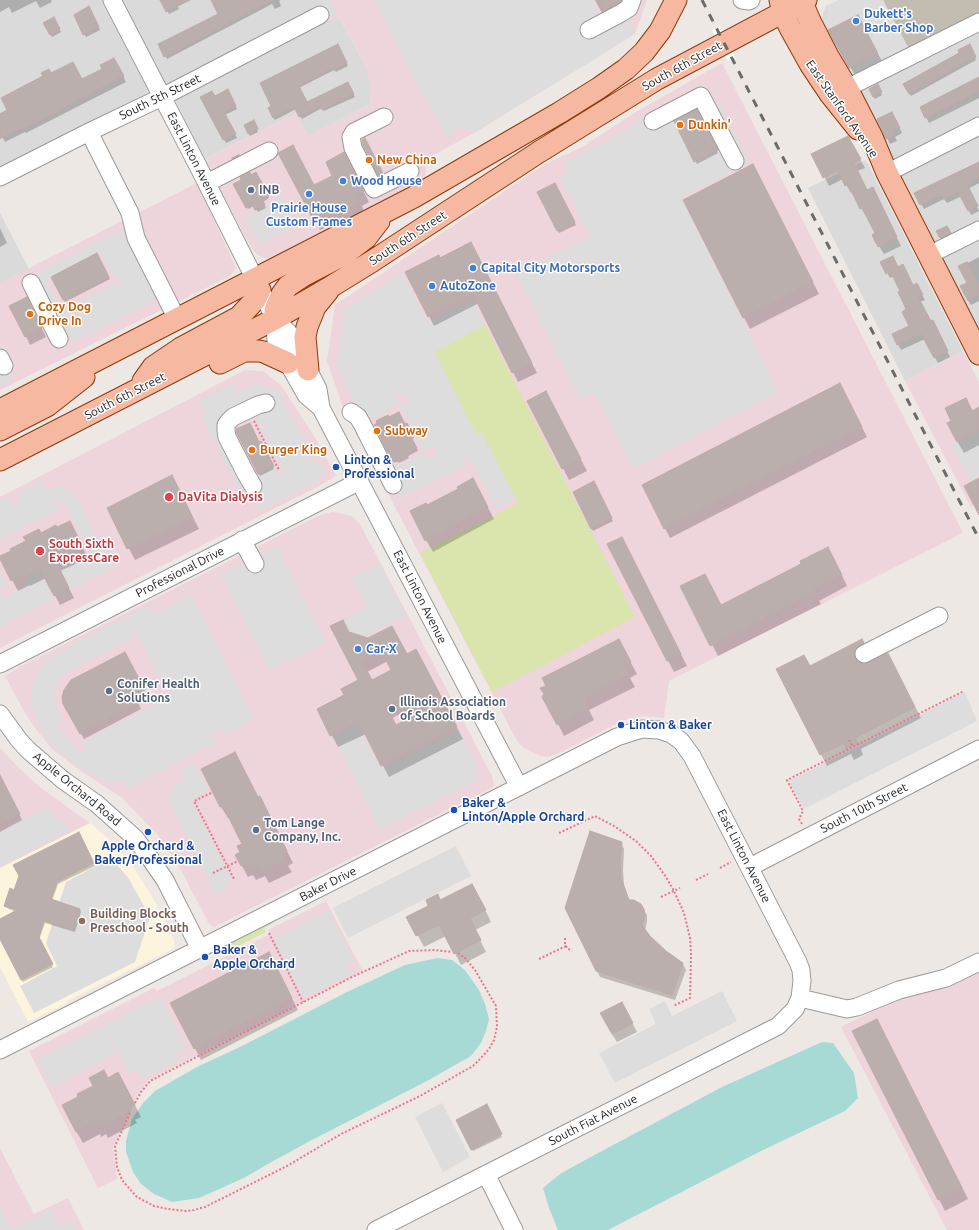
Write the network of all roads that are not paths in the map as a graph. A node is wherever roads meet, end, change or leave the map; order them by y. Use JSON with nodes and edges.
{"nodes":[{"id":1,"x":112,"y":0,"type":"edge"},
{"id":2,"x":632,"y":0,"type":"edge"},
{"id":3,"x":676,"y":0,"type":"edge"},
{"id":4,"x":742,"y":0,"type":"edge"},
{"id":5,"x":751,"y":0,"type":"edge"},
{"id":6,"x":803,"y":1,"type":"edge"},
{"id":7,"x":782,"y":6,"type":"edge"},
{"id":8,"x":320,"y":15,"type":"dead end"},
{"id":9,"x":979,"y":22,"type":"edge"},
{"id":10,"x":589,"y":30,"type":"dead end"},
{"id":11,"x":847,"y":88,"type":"junction"},
{"id":12,"x":162,"y":97,"type":"junction"},
{"id":13,"x":384,"y":117,"type":"dead end"},
{"id":14,"x":653,"y":121,"type":"dead end"},
{"id":15,"x":979,"y":126,"type":"edge"},
{"id":16,"x":89,"y":132,"type":"junction"},
{"id":17,"x":269,"y":151,"type":"dead end"},
{"id":18,"x":734,"y":161,"type":"dead end"},
{"id":19,"x":887,"y":173,"type":"junction"},
{"id":20,"x":0,"y":177,"type":"edge"},
{"id":21,"x":207,"y":183,"type":"junction"},
{"id":22,"x":378,"y":187,"type":"junction"},
{"id":23,"x":414,"y":197,"type":"junction"},
{"id":24,"x":389,"y":210,"type":"junction"},
{"id":25,"x":979,"y":230,"type":"edge"},
{"id":26,"x":929,"y":255,"type":"junction"},
{"id":27,"x":31,"y":283,"type":"dead end"},
{"id":28,"x":258,"y":285,"type":"junction"},
{"id":29,"x":332,"y":286,"type":"junction"},
{"id":30,"x":275,"y":319,"type":"junction"},
{"id":31,"x":177,"y":320,"type":"junction"},
{"id":32,"x":59,"y":339,"type":"dead end"},
{"id":33,"x":976,"y":341,"type":"edge"},
{"id":34,"x":122,"y":347,"type":"junction"},
{"id":35,"x":288,"y":363,"type":"junction"},
{"id":36,"x":308,"y":370,"type":"junction"},
{"id":37,"x":137,"y":390,"type":"junction"},
{"id":38,"x":266,"y":403,"type":"dead end"},
{"id":39,"x":321,"y":408,"type":"junction"},
{"id":40,"x":0,"y":410,"type":"edge"},
{"id":41,"x":350,"y":412,"type":"dead end"},
{"id":42,"x":85,"y":417,"type":"junction"},
{"id":43,"x":0,"y":430,"type":"edge"},
{"id":44,"x":24,"y":447,"type":"junction"},
{"id":45,"x":0,"y":460,"type":"edge"},
{"id":46,"x":0,"y":469,"type":"edge"},
{"id":47,"x":360,"y":481,"type":"junction"},
{"id":48,"x":393,"y":485,"type":"dead end"},
{"id":49,"x":254,"y":486,"type":"dead end"},
{"id":50,"x":242,"y":540,"type":"junction"},
{"id":51,"x":255,"y":564,"type":"dead end"},
{"id":52,"x":939,"y":616,"type":"dead end"},
{"id":53,"x":864,"y":654,"type":"dead end"},
{"id":54,"x":0,"y":664,"type":"edge"},
{"id":55,"x":0,"y":714,"type":"edge"},
{"id":56,"x":659,"y":730,"type":"joint"},
{"id":57,"x":979,"y":749,"type":"edge"},
{"id":58,"x":519,"y":787,"type":"junction"},
{"id":59,"x":750,"y":867,"type":"junction"},
{"id":60,"x":200,"y":949,"type":"junction"},
{"id":61,"x":979,"y":962,"type":"edge"},
{"id":62,"x":800,"y":998,"type":"junction"},
{"id":63,"x":0,"y":1050,"type":"edge"},
{"id":64,"x":486,"y":1174,"type":"junction"},
{"id":65,"x":376,"y":1230,"type":"edge"},
{"id":66,"x":514,"y":1230,"type":"edge"}],
"edges":[{"from":1,"to":12,"type":"street","name":"East Linton Avenue"},
{"from":2,"to":10,"type":"street"},
{"from":3,"to":23,"type":"main road"},
{"from":4,"to":5,"type":"street"},
{"from":6,"to":7,"type":"main road","name":"South 6th Street"},
{"from":6,"to":11,"type":"main road","name":"East Stanford Avenue"},
{"from":7,"to":19,"type":"main road","name":"East Stanford Avenue"},
{"from":7,"to":29,"type":"main road","name":"South 6th Street"},
{"from":8,"to":12,"type":"street","name":"South 5th Street"},
{"from":9,"to":11,"type":"street"},
{"from":11,"to":19,"type":"main road","name":"East Stanford Avenue"},
{"from":12,"to":16,"type":"street","name":"South 5th Street"},
{"from":12,"to":21,"type":"street","name":"East Linton Avenue"},
{"from":13,"to":22,"type":"street"},
{"from":14,"to":18,"type":"street"},
{"from":15,"to":19,"type":"street"},
{"from":16,"to":20,"type":"street","name":"South 5th Street"},
{"from":16,"to":31,"type":"street"},
{"from":17,"to":21,"type":"street"},
{"from":19,"to":26,"type":"main road","name":"East Stanford Avenue"},
{"from":21,"to":28,"type":"street","name":"East Linton Avenue"},
{"from":22,"to":23,"type":"street"},
{"from":22,"to":24,"type":"street"},
{"from":23,"to":24,"type":"main road"},
{"from":24,"to":28,"type":"main road"},
{"from":24,"to":30,"type":"main road"},
{"from":25,"to":26,"type":"street"},
{"from":26,"to":33,"type":"main road","name":"East Stanford Avenue"},
{"from":27,"to":32,"type":"street"},
{"from":28,"to":30,"type":"street","name":"East Linton Avenue"},
{"from":28,"to":31,"type":"main road"},
{"from":28,"to":37,"type":"main road"},
{"from":29,"to":30,"type":"main road","name":"South 6th Street"},
{"from":29,"to":36,"type":"main road"},
{"from":30,"to":35,"type":"street","name":"East Linton Avenue"},
{"from":30,"to":36,"type":"street","name":"East Linton Avenue"},
{"from":30,"to":37,"type":"main road","name":"South 6th Street"},
{"from":31,"to":34,"type":"main road"},
{"from":34,"to":40,"type":"main road"},
{"from":34,"to":43,"type":"main road"},
{"from":35,"to":39,"type":"street","name":"East Linton Avenue"},
{"from":35,"to":42,"type":"main road"},
{"from":36,"to":39,"type":"street","name":"East Linton Avenue"},
{"from":37,"to":42,"type":"main road","name":"South 6th Street"},
{"from":38,"to":49,"type":"street"},
{"from":39,"to":47,"type":"street","name":"East Linton Avenue"},
{"from":41,"to":48,"type":"street"},
{"from":42,"to":44,"type":"main road","name":"South 6th Street"},
{"from":44,"to":45,"type":"main road","name":"South 6th Street"},
{"from":44,"to":46,"type":"main road"},
{"from":47,"to":50,"type":"street","name":"Professional Drive"},
{"from":47,"to":58,"type":"street","name":"East Linton Avenue"},
{"from":50,"to":51,"type":"street"},
{"from":50,"to":54,"type":"street","name":"Professional Drive"},
{"from":52,"to":53,"type":"street"},
{"from":55,"to":60,"type":"street","name":"Apple Orchard Road"},
{"from":56,"to":58,"type":"street","name":"Baker Drive"},
{"from":56,"to":59,"type":"street","name":"East Linton Avenue"},
{"from":57,"to":59,"type":"street","name":"South 10th Street"},
{"from":58,"to":60,"type":"street","name":"Baker Drive"},
{"from":59,"to":62,"type":"street","name":"East Linton Avenue"},
{"from":60,"to":63,"type":"street","name":"Baker Drive"},
{"from":61,"to":62,"type":"street"},
{"from":62,"to":64,"type":"street","name":"South Fiat Avenue"},
{"from":64,"to":65,"type":"street","name":"South Fiat Avenue"},
{"from":64,"to":66,"type":"street"}]}
